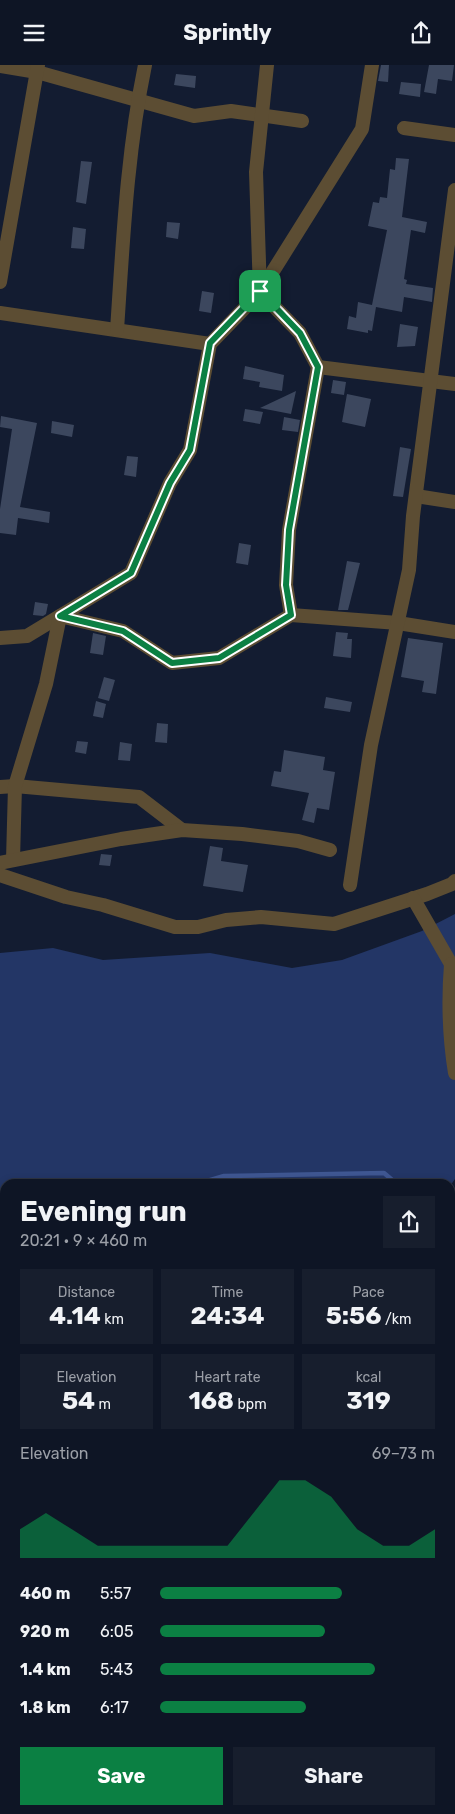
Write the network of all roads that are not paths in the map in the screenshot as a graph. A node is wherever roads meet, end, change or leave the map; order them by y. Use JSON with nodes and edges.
{"nodes":[{"id":1,"x":145,"y":65,"type":"edge"},
{"id":2,"x":266,"y":65,"type":"edge"},
{"id":3,"x":372,"y":65,"type":"edge"},
{"id":4,"x":0,"y":66,"type":"edge"},
{"id":5,"x":38,"y":68,"type":"edge"},
{"id":6,"x":138,"y":100,"type":"junction"},
{"id":7,"x":260,"y":114,"type":"junction"},
{"id":8,"x":302,"y":121,"type":"dead end"},
{"id":9,"x":404,"y":128,"type":"dead end"},
{"id":10,"x":455,"y":135,"type":"edge"},
{"id":11,"x":455,"y":190,"type":"edge"},
{"id":12,"x":0,"y":282,"type":"edge"},
{"id":13,"x":260,"y":291,"type":"junction"},
{"id":14,"x":0,"y":313,"type":"edge"},
{"id":15,"x":117,"y":330,"type":"junction"},
{"id":16,"x":210,"y":343,"type":"junction"},
{"id":17,"x":318,"y":367,"type":"junction"},
{"id":18,"x":455,"y":385,"type":"edge"},
{"id":19,"x":416,"y":495,"type":"junction"},
{"id":20,"x":455,"y":501,"type":"edge"},
{"id":21,"x":291,"y":615,"type":"junction"},
{"id":22,"x":60,"y":616,"type":"junction"},
{"id":23,"x":398,"y":623,"type":"junction"},
{"id":24,"x":455,"y":632,"type":"edge"},
{"id":25,"x":0,"y":638,"type":"edge"},
{"id":26,"x":15,"y":786,"type":"junction"},
{"id":27,"x":0,"y":787,"type":"edge"},
{"id":28,"x":182,"y":830,"type":"junction"},
{"id":29,"x":330,"y":850,"type":"dead end"},
{"id":30,"x":6,"y":861,"type":"edge"},
{"id":31,"x":0,"y":875,"type":"edge"},
{"id":32,"x":455,"y":881,"type":"edge"},
{"id":33,"x":350,"y":885,"type":"dead end"},
{"id":34,"x":413,"y":899,"type":"junction"},
{"id":35,"x":453,"y":968,"type":"edge"},
{"id":36,"x":455,"y":1073,"type":"edge"}],
"edges":[{"from":1,"to":6,"type":"street"},
{"from":2,"to":7,"type":"street"},
{"from":3,"to":13,"type":"street"},
{"from":4,"to":5,"type":"street"},
{"from":5,"to":6,"type":"street"},
{"from":5,"to":12,"type":"street"},
{"from":6,"to":7,"type":"street"},
{"from":6,"to":15,"type":"street"},
{"from":7,"to":8,"type":"street"},
{"from":7,"to":13,"type":"street"},
{"from":9,"to":10,"type":"street"},
{"from":11,"to":19,"type":"street"},
{"from":13,"to":16,"type":"street"},
{"from":13,"to":17,"type":"street"},
{"from":14,"to":15,"type":"street"},
{"from":15,"to":16,"type":"street"},
{"from":16,"to":22,"type":"street"},
{"from":17,"to":18,"type":"street"},
{"from":17,"to":21,"type":"street"},
{"from":19,"to":20,"type":"street"},
{"from":19,"to":23,"type":"street"},
{"from":21,"to":22,"type":"street"},
{"from":21,"to":23,"type":"street"},
{"from":22,"to":25,"type":"street"},
{"from":22,"to":26,"type":"street"},
{"from":23,"to":24,"type":"street"},
{"from":23,"to":33,"type":"street"},
{"from":26,"to":27,"type":"street"},
{"from":26,"to":28,"type":"street"},
{"from":26,"to":30,"type":"street"},
{"from":28,"to":29,"type":"street"},
{"from":28,"to":30,"type":"street"},
{"from":31,"to":34,"type":"street"},
{"from":32,"to":34,"type":"street"},
{"from":34,"to":35,"type":"street"},
{"from":35,"to":36,"type":"street"}]}
